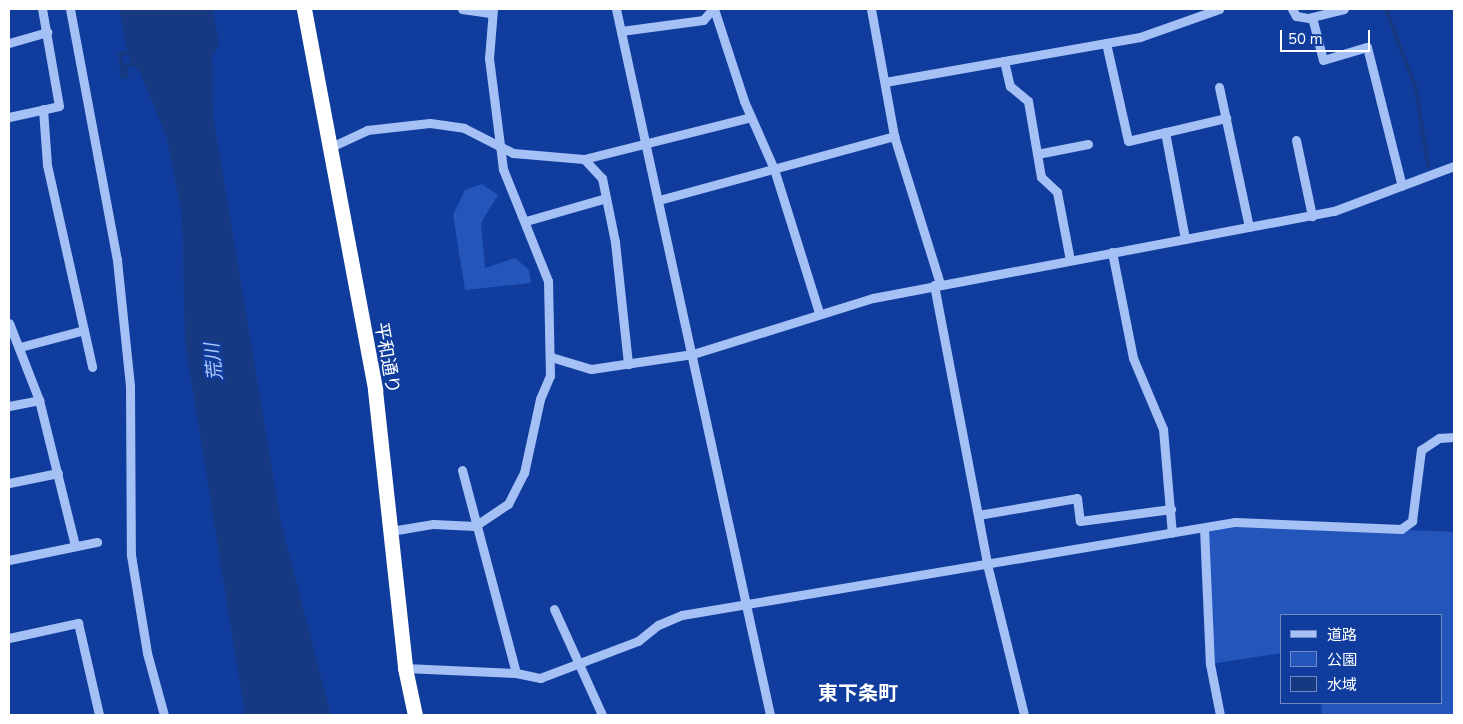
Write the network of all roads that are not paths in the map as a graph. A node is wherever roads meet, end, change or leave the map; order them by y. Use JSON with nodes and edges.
{"nodes":[{"id":1,"x":42,"y":9,"type":"edge"},
{"id":2,"x":70,"y":9,"type":"edge"},
{"id":3,"x":304,"y":9,"type":"edge"},
{"id":4,"x":462,"y":9,"type":"edge"},
{"id":5,"x":616,"y":9,"type":"edge"},
{"id":6,"x":714,"y":9,"type":"edge"},
{"id":7,"x":872,"y":9,"type":"edge"},
{"id":8,"x":1219,"y":9,"type":"edge"},
{"id":9,"x":1292,"y":9,"type":"edge"},
{"id":10,"x":1344,"y":9,"type":"edge"},
{"id":11,"x":492,"y":11,"type":"edge"},
{"id":12,"x":1317,"y":14,"type":"edge"},
{"id":13,"x":621,"y":31,"type":"junction"},
{"id":14,"x":46,"y":32,"type":"junction"},
{"id":15,"x":9,"y":43,"type":"edge"},
{"id":16,"x":1106,"y":43,"type":"junction"},
{"id":17,"x":1004,"y":61,"type":"junction"},
{"id":18,"x":885,"y":82,"type":"junction"},
{"id":19,"x":1220,"y":87,"type":"dead end"},
{"id":20,"x":43,"y":109,"type":"junction"},
{"id":21,"x":9,"y":117,"type":"edge"},
{"id":22,"x":751,"y":117,"type":"junction"},
{"id":23,"x":1226,"y":118,"type":"junction"},
{"id":24,"x":1165,"y":132,"type":"junction"},
{"id":25,"x":894,"y":136,"type":"junction"},
{"id":26,"x":1296,"y":140,"type":"dead end"},
{"id":27,"x":499,"y":142,"type":"junction"},
{"id":28,"x":646,"y":142,"type":"junction"},
{"id":29,"x":1088,"y":144,"type":"dead end"},
{"id":30,"x":331,"y":147,"type":"junction"},
{"id":31,"x":1037,"y":154,"type":"junction"},
{"id":32,"x":584,"y":159,"type":"junction"},
{"id":33,"x":1454,"y":166,"type":"edge"},
{"id":34,"x":774,"y":169,"type":"junction"},
{"id":35,"x":1402,"y":186,"type":"junction"},
{"id":36,"x":606,"y":198,"type":"junction"},
{"id":37,"x":659,"y":200,"type":"junction"},
{"id":38,"x":1312,"y":216,"type":"junction"},
{"id":39,"x":526,"y":221,"type":"junction"},
{"id":40,"x":1249,"y":227,"type":"junction"},
{"id":41,"x":1185,"y":239,"type":"junction"},
{"id":42,"x":1112,"y":252,"type":"junction"},
{"id":43,"x":1070,"y":260,"type":"junction"},
{"id":44,"x":937,"y":285,"type":"junction"},
{"id":45,"x":819,"y":314,"type":"junction"},
{"id":46,"x":9,"y":323,"type":"edge"},
{"id":47,"x":84,"y":330,"type":"junction"},
{"id":48,"x":20,"y":347,"type":"junction"},
{"id":49,"x":693,"y":354,"type":"junction"},
{"id":50,"x":551,"y":357,"type":"junction"},
{"id":51,"x":628,"y":364,"type":"junction"},
{"id":52,"x":92,"y":367,"type":"dead end"},
{"id":53,"x":39,"y":400,"type":"junction"},
{"id":54,"x":9,"y":406,"type":"edge"},
{"id":55,"x":1454,"y":437,"type":"edge"},
{"id":56,"x":462,"y":470,"type":"dead end"},
{"id":57,"x":58,"y":473,"type":"junction"},
{"id":58,"x":9,"y":483,"type":"edge"},
{"id":59,"x":1171,"y":509,"type":"junction"},
{"id":60,"x":978,"y":514,"type":"junction"},
{"id":61,"x":475,"y":526,"type":"junction"},
{"id":62,"x":1204,"y":528,"type":"junction"},
{"id":63,"x":392,"y":531,"type":"junction"},
{"id":64,"x":1172,"y":534,"type":"junction"},
{"id":65,"x":97,"y":542,"type":"dead end"},
{"id":66,"x":75,"y":546,"type":"junction"},
{"id":67,"x":9,"y":560,"type":"edge"},
{"id":68,"x":987,"y":564,"type":"junction"},
{"id":69,"x":747,"y":603,"type":"junction"},
{"id":70,"x":554,"y":609,"type":"dead end"},
{"id":71,"x":9,"y":638,"type":"edge"},
{"id":72,"x":580,"y":665,"type":"junction"},
{"id":73,"x":405,"y":668,"type":"junction"},
{"id":74,"x":516,"y":673,"type":"junction"},
{"id":75,"x":99,"y":715,"type":"edge"},
{"id":76,"x":164,"y":715,"type":"edge"},
{"id":77,"x":415,"y":715,"type":"edge"},
{"id":78,"x":602,"y":715,"type":"edge"},
{"id":79,"x":770,"y":715,"type":"edge"},
{"id":80,"x":1024,"y":715,"type":"edge"},
{"id":81,"x":1220,"y":715,"type":"edge"}],
"edges":[{"from":1,"to":14,"type":"street"},
{"from":2,"to":76,"type":"street"},
{"from":3,"to":30,"type":"highway","name":"平和通り"},
{"from":4,"to":11,"type":"street"},
{"from":5,"to":13,"type":"street"},
{"from":6,"to":13,"type":"street"},
{"from":6,"to":22,"type":"street"},
{"from":7,"to":18,"type":"street"},
{"from":8,"to":16,"type":"street"},
{"from":9,"to":12,"type":"street"},
{"from":10,"to":12,"type":"street"},
{"from":11,"to":27,"type":"street"},
{"from":12,"to":35,"type":"street"},
{"from":13,"to":28,"type":"street"},
{"from":14,"to":15,"type":"street"},
{"from":14,"to":20,"type":"street"},
{"from":16,"to":17,"type":"street"},
{"from":16,"to":24,"type":"street"},
{"from":17,"to":18,"type":"street"},
{"from":17,"to":31,"type":"street"},
{"from":18,"to":25,"type":"street"},
{"from":19,"to":23,"type":"street"},
{"from":20,"to":21,"type":"street"},
{"from":20,"to":47,"type":"street"},
{"from":22,"to":28,"type":"street"},
{"from":22,"to":34,"type":"street"},
{"from":23,"to":24,"type":"street"},
{"from":23,"to":40,"type":"street"},
{"from":24,"to":41,"type":"street"},
{"from":25,"to":34,"type":"street"},
{"from":25,"to":44,"type":"street"},
{"from":26,"to":38,"type":"street"},
{"from":27,"to":30,"type":"street"},
{"from":27,"to":32,"type":"street"},
{"from":27,"to":39,"type":"street"},
{"from":28,"to":32,"type":"street"},
{"from":28,"to":37,"type":"street"},
{"from":29,"to":31,"type":"street"},
{"from":30,"to":63,"type":"highway","name":"平和通り"},
{"from":31,"to":43,"type":"street"},
{"from":32,"to":36,"type":"street"},
{"from":33,"to":35,"type":"street"},
{"from":34,"to":37,"type":"street"},
{"from":34,"to":45,"type":"street"},
{"from":35,"to":38,"type":"street"},
{"from":36,"to":39,"type":"street"},
{"from":36,"to":51,"type":"street"},
{"from":37,"to":49,"type":"street"},
{"from":38,"to":40,"type":"street"},
{"from":39,"to":50,"type":"street"},
{"from":40,"to":41,"type":"street"},
{"from":41,"to":42,"type":"street"},
{"from":42,"to":43,"type":"street"},
{"from":42,"to":59,"type":"street"},
{"from":43,"to":44,"type":"street"},
{"from":44,"to":45,"type":"street"},
{"from":44,"to":60,"type":"street"},
{"from":45,"to":49,"type":"street"},
{"from":46,"to":48,"type":"street"},
{"from":47,"to":48,"type":"street"},
{"from":47,"to":52,"type":"street"},
{"from":48,"to":53,"type":"street"},
{"from":49,"to":51,"type":"street"},
{"from":49,"to":69,"type":"street"},
{"from":50,"to":51,"type":"street"},
{"from":50,"to":61,"type":"street"},
{"from":53,"to":54,"type":"street"},
{"from":53,"to":57,"type":"street"},
{"from":55,"to":62,"type":"street"},
{"from":56,"to":61,"type":"street"},
{"from":57,"to":58,"type":"street"},
{"from":57,"to":66,"type":"street"},
{"from":59,"to":60,"type":"street"},
{"from":59,"to":64,"type":"street"},
{"from":60,"to":68,"type":"street"},
{"from":61,"to":63,"type":"street"},
{"from":61,"to":74,"type":"street"},
{"from":62,"to":64,"type":"street"},
{"from":62,"to":81,"type":"street"},
{"from":63,"to":73,"type":"highway","name":"平和通り"},
{"from":64,"to":68,"type":"street"},
{"from":65,"to":66,"type":"street"},
{"from":66,"to":67,"type":"street"},
{"from":68,"to":69,"type":"street"},
{"from":68,"to":80,"type":"street"},
{"from":69,"to":72,"type":"street"},
{"from":69,"to":79,"type":"street"},
{"from":70,"to":72,"type":"street"},
{"from":71,"to":75,"type":"street"},
{"from":72,"to":74,"type":"street"},
{"from":72,"to":78,"type":"street"},
{"from":73,"to":74,"type":"street"},
{"from":73,"to":77,"type":"highway","name":"平和通り"}]}
